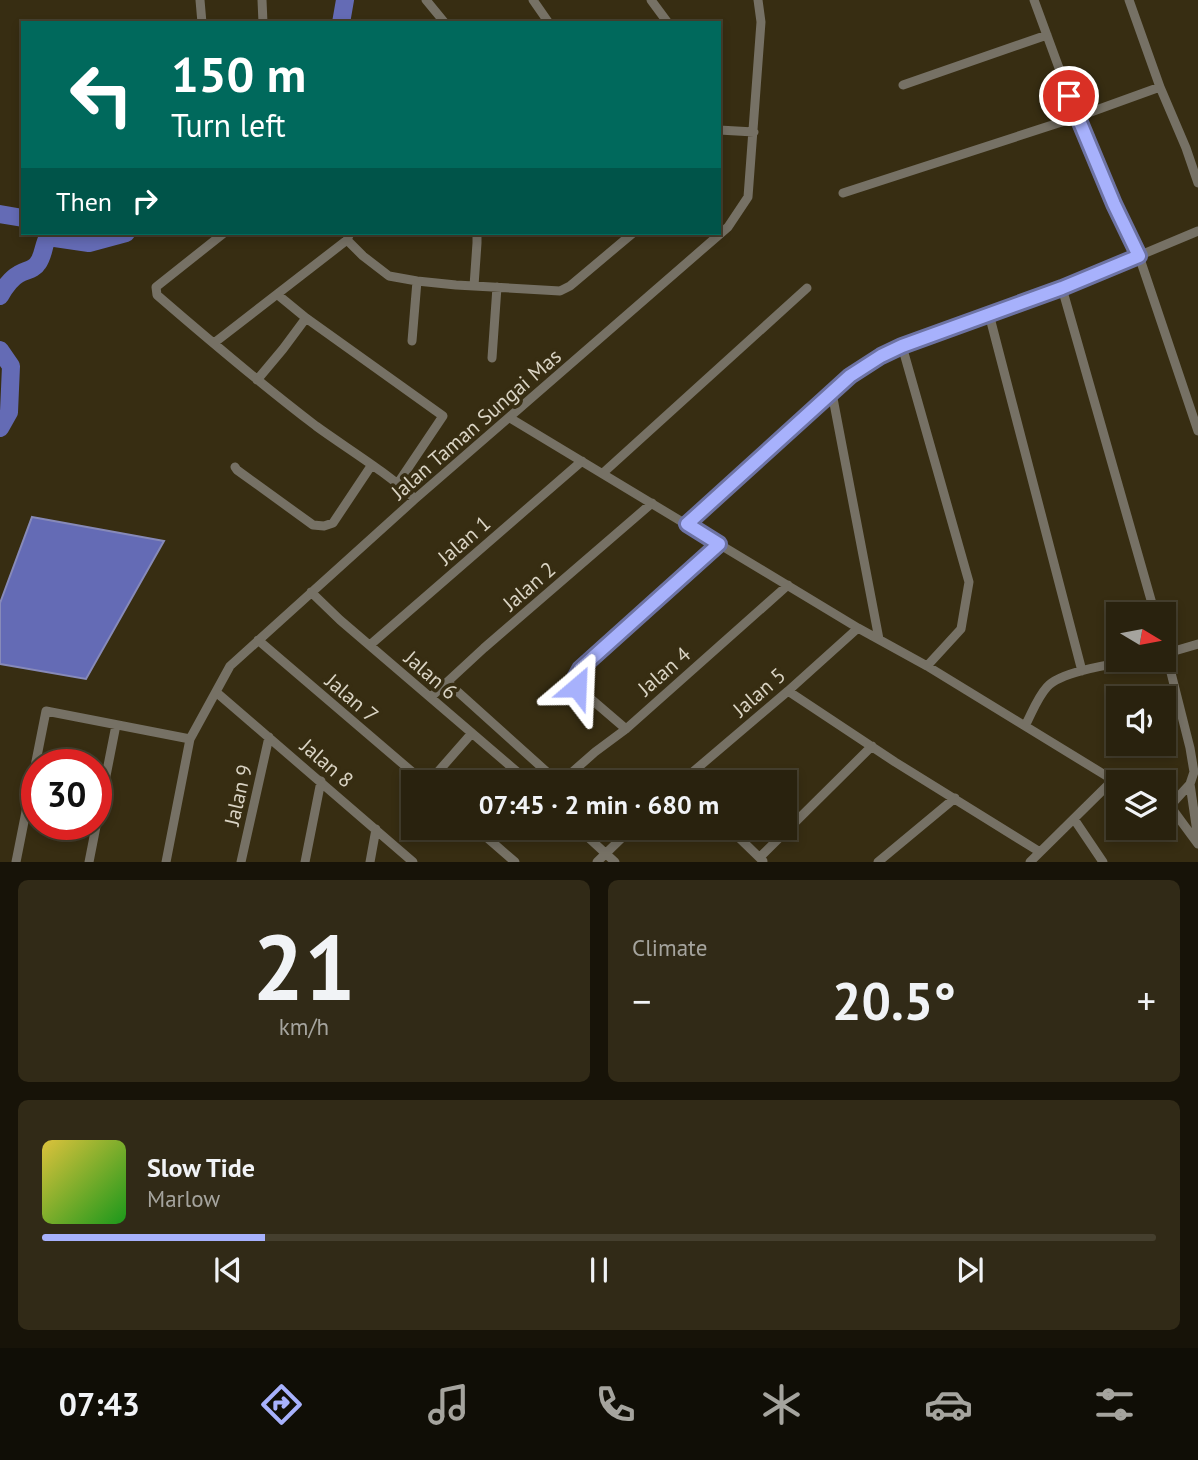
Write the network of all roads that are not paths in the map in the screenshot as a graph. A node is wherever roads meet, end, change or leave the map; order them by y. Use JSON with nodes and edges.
{"nodes":[{"id":1,"x":200,"y":0,"type":"edge"},
{"id":2,"x":262,"y":0,"type":"edge"},
{"id":3,"x":426,"y":0,"type":"edge"},
{"id":4,"x":533,"y":0,"type":"edge"},
{"id":5,"x":651,"y":0,"type":"edge"},
{"id":6,"x":758,"y":0,"type":"edge"},
{"id":7,"x":1034,"y":0,"type":"edge"},
{"id":8,"x":1129,"y":0,"type":"edge"},
{"id":9,"x":202,"y":21,"type":"edge"},
{"id":10,"x":263,"y":21,"type":"edge"},
{"id":11,"x":443,"y":21,"type":"edge"},
{"id":12,"x":548,"y":21,"type":"edge"},
{"id":13,"x":667,"y":21,"type":"edge"},
{"id":14,"x":1047,"y":35,"type":"junction"},
{"id":15,"x":903,"y":85,"type":"dead end"},
{"id":16,"x":1160,"y":87,"type":"junction"},
{"id":17,"x":1076,"y":117,"type":"junction"},
{"id":18,"x":721,"y":130,"type":"edge"},
{"id":19,"x":754,"y":132,"type":"junction"},
{"id":20,"x":1198,"y":183,"type":"edge"},
{"id":21,"x":842,"y":193,"type":"dead end"},
{"id":22,"x":1198,"y":231,"type":"edge"},
{"id":23,"x":721,"y":233,"type":"edge"},
{"id":24,"x":221,"y":235,"type":"edge"},
{"id":25,"x":477,"y":235,"type":"edge"},
{"id":26,"x":631,"y":235,"type":"edge"},
{"id":27,"x":719,"y":235,"type":"edge"},
{"id":28,"x":348,"y":237,"type":"edge"},
{"id":29,"x":1139,"y":256,"type":"junction"},
{"id":30,"x":417,"y":281,"type":"junction"},
{"id":31,"x":474,"y":286,"type":"junction"},
{"id":32,"x":497,"y":288,"type":"junction"},
{"id":33,"x":807,"y":288,"type":"dead end"},
{"id":34,"x":1062,"y":288,"type":"junction"},
{"id":35,"x":278,"y":295,"type":"junction"},
{"id":36,"x":989,"y":314,"type":"junction"},
{"id":37,"x":306,"y":318,"type":"junction"},
{"id":38,"x":412,"y":341,"type":"dead end"},
{"id":39,"x":214,"y":343,"type":"junction"},
{"id":40,"x":902,"y":346,"type":"junction"},
{"id":41,"x":492,"y":358,"type":"dead end"},
{"id":42,"x":257,"y":380,"type":"junction"},
{"id":43,"x":832,"y":393,"type":"junction"},
{"id":44,"x":510,"y":418,"type":"junction"},
{"id":45,"x":1198,"y":431,"type":"edge"},
{"id":46,"x":582,"y":461,"type":"junction"},
{"id":47,"x":371,"y":466,"type":"junction"},
{"id":48,"x":235,"y":467,"type":"dead end"},
{"id":49,"x":603,"y":473,"type":"junction"},
{"id":50,"x":398,"y":483,"type":"junction"},
{"id":51,"x":415,"y":499,"type":"junction"},
{"id":52,"x":652,"y":503,"type":"junction"},
{"id":53,"x":687,"y":524,"type":"junction"},
{"id":54,"x":719,"y":544,"type":"junction"},
{"id":55,"x":788,"y":585,"type":"junction"},
{"id":56,"x":311,"y":592,"type":"junction"},
{"id":57,"x":1152,"y":602,"type":"edge"},
{"id":58,"x":858,"y":628,"type":"junction"},
{"id":59,"x":880,"y":639,"type":"junction"},
{"id":60,"x":258,"y":640,"type":"junction"},
{"id":61,"x":1198,"y":644,"type":"edge"},
{"id":62,"x":370,"y":645,"type":"junction"},
{"id":63,"x":1176,"y":649,"type":"edge"},
{"id":64,"x":927,"y":666,"type":"junction"},
{"id":65,"x":1106,"y":666,"type":"edge"},
{"id":66,"x":1082,"y":671,"type":"junction"},
{"id":67,"x":1170,"y":672,"type":"edge"},
{"id":68,"x":447,"y":682,"type":"junction"},
{"id":69,"x":216,"y":691,"type":"junction"},
{"id":70,"x":788,"y":691,"type":"junction"},
{"id":71,"x":431,"y":697,"type":"junction"},
{"id":72,"x":116,"y":726,"type":"junction"},
{"id":73,"x":1025,"y":726,"type":"junction"},
{"id":74,"x":626,"y":729,"type":"junction"},
{"id":75,"x":472,"y":733,"type":"junction"},
{"id":76,"x":269,"y":737,"type":"junction"},
{"id":77,"x":190,"y":739,"type":"junction"},
{"id":78,"x":872,"y":746,"type":"junction"},
{"id":79,"x":410,"y":770,"type":"edge"},
{"id":80,"x":440,"y":770,"type":"edge"},
{"id":81,"x":515,"y":770,"type":"edge"},
{"id":82,"x":546,"y":770,"type":"edge"},
{"id":83,"x":574,"y":770,"type":"edge"},
{"id":84,"x":695,"y":770,"type":"edge"},
{"id":85,"x":1196,"y":772,"type":"edge"},
{"id":86,"x":1106,"y":775,"type":"edge"},
{"id":87,"x":321,"y":781,"type":"junction"},
{"id":88,"x":1189,"y":784,"type":"junction"},
{"id":89,"x":1106,"y":790,"type":"edge"},
{"id":90,"x":1176,"y":796,"type":"edge"},
{"id":91,"x":954,"y":798,"type":"junction"},
{"id":92,"x":1176,"y":815,"type":"edge"},
{"id":93,"x":1074,"y":818,"type":"junction"},
{"id":94,"x":376,"y":829,"type":"junction"},
{"id":95,"x":490,"y":840,"type":"edge"},
{"id":96,"x":591,"y":840,"type":"edge"},
{"id":97,"x":620,"y":840,"type":"edge"},
{"id":98,"x":741,"y":840,"type":"edge"},
{"id":99,"x":1198,"y":841,"type":"edge"},
{"id":100,"x":1040,"y":852,"type":"junction"},
{"id":101,"x":606,"y":853,"type":"junction"},
{"id":102,"x":762,"y":860,"type":"edge"},
{"id":103,"x":16,"y":862,"type":"edge"},
{"id":104,"x":89,"y":862,"type":"edge"},
{"id":105,"x":166,"y":862,"type":"edge"},
{"id":106,"x":241,"y":862,"type":"edge"},
{"id":107,"x":305,"y":862,"type":"edge"},
{"id":108,"x":370,"y":862,"type":"edge"},
{"id":109,"x":413,"y":862,"type":"edge"},
{"id":110,"x":515,"y":862,"type":"edge"},
{"id":111,"x":597,"y":862,"type":"edge"},
{"id":112,"x":615,"y":862,"type":"edge"},
{"id":113,"x":878,"y":862,"type":"edge"},
{"id":114,"x":1030,"y":862,"type":"edge"},
{"id":115,"x":1103,"y":862,"type":"edge"}],
"edges":[{"from":1,"to":9,"type":"street"},
{"from":2,"to":10,"type":"street"},
{"from":3,"to":11,"type":"street"},
{"from":4,"to":12,"type":"street"},
{"from":5,"to":13,"type":"street"},
{"from":6,"to":19,"type":"street","name":"Jalan Taman Sungai Mas"},
{"from":7,"to":14,"type":"street"},
{"from":8,"to":16,"type":"street"},
{"from":14,"to":15,"type":"street"},
{"from":14,"to":17,"type":"street"},
{"from":16,"to":17,"type":"street"},
{"from":16,"to":20,"type":"street"},
{"from":17,"to":21,"type":"street"},
{"from":17,"to":29,"type":"street"},
{"from":18,"to":19,"type":"street"},
{"from":19,"to":23,"type":"street","name":"Jalan Taman Sungai Mas"},
{"from":22,"to":29,"type":"street"},
{"from":24,"to":39,"type":"street"},
{"from":25,"to":31,"type":"street"},
{"from":26,"to":32,"type":"street"},
{"from":27,"to":44,"type":"street","name":"Jalan Taman Sungai Mas"},
{"from":28,"to":30,"type":"street"},
{"from":28,"to":35,"type":"street"},
{"from":29,"to":34,"type":"street"},
{"from":29,"to":45,"type":"street"},
{"from":30,"to":31,"type":"street"},
{"from":30,"to":38,"type":"street"},
{"from":31,"to":32,"type":"street"},
{"from":32,"to":41,"type":"street"},
{"from":33,"to":49,"type":"street"},
{"from":34,"to":36,"type":"street"},
{"from":34,"to":57,"type":"street"},
{"from":35,"to":37,"type":"street"},
{"from":35,"to":39,"type":"street"},
{"from":36,"to":40,"type":"street"},
{"from":36,"to":66,"type":"street"},
{"from":37,"to":42,"type":"street"},
{"from":37,"to":50,"type":"street"},
{"from":39,"to":42,"type":"street"},
{"from":40,"to":43,"type":"street"},
{"from":40,"to":64,"type":"street"},
{"from":42,"to":47,"type":"street"},
{"from":43,"to":53,"type":"street"},
{"from":43,"to":59,"type":"street"},
{"from":44,"to":46,"type":"street"},
{"from":44,"to":51,"type":"street","name":"Jalan Taman Sungai Mas"},
{"from":46,"to":49,"type":"street"},
{"from":46,"to":62,"type":"street","name":"Jalan 1"},
{"from":47,"to":48,"type":"street"},
{"from":47,"to":50,"type":"street"},
{"from":49,"to":52,"type":"street"},
{"from":50,"to":51,"type":"street"},
{"from":51,"to":56,"type":"street","name":"Jalan Taman Sungai Mas"},
{"from":52,"to":53,"type":"street"},
{"from":52,"to":68,"type":"street","name":"Jalan 2"},
{"from":53,"to":54,"type":"street"},
{"from":54,"to":55,"type":"street"},
{"from":54,"to":74,"type":"street"},
{"from":55,"to":58,"type":"street"},
{"from":55,"to":74,"type":"street","name":"Jalan 4"},
{"from":56,"to":60,"type":"street","name":"Jalan Taman Sungai Mas"},
{"from":56,"to":62,"type":"street","name":"Jalan 6"},
{"from":58,"to":59,"type":"street"},
{"from":58,"to":70,"type":"street","name":"Jalan 5"},
{"from":59,"to":64,"type":"street"},
{"from":60,"to":69,"type":"street","name":"Jalan Taman Sungai Mas"},
{"from":60,"to":79,"type":"street","name":"Jalan 7"},
{"from":61,"to":63,"type":"street"},
{"from":62,"to":71,"type":"street","name":"Jalan 6"},
{"from":64,"to":73,"type":"street"},
{"from":65,"to":66,"type":"street"},
{"from":66,"to":73,"type":"street"},
{"from":67,"to":85,"type":"street"},
{"from":68,"to":71,"type":"street","name":"Jalan 2"},
{"from":68,"to":82,"type":"street"},
{"from":69,"to":76,"type":"street","name":"Jalan 8"},
{"from":69,"to":77,"type":"street","name":"Jalan Taman Sungai Mas"},
{"from":70,"to":78,"type":"street"},
{"from":70,"to":84,"type":"street","name":"Jalan 5"},
{"from":71,"to":75,"type":"street","name":"Jalan 6"},
{"from":72,"to":77,"type":"street"},
{"from":72,"to":103,"type":"street"},
{"from":72,"to":104,"type":"street"},
{"from":73,"to":86,"type":"street"},
{"from":74,"to":83,"type":"street","name":"Jalan 4"},
{"from":75,"to":80,"type":"street"},
{"from":75,"to":81,"type":"street","name":"Jalan 6"},
{"from":76,"to":87,"type":"street","name":"Jalan 8"},
{"from":76,"to":106,"type":"street","name":"Jalan 9"},
{"from":77,"to":105,"type":"street","name":"Jalan Taman Sungai Mas"},
{"from":78,"to":91,"type":"street"},
{"from":78,"to":102,"type":"street"},
{"from":85,"to":88,"type":"street"},
{"from":87,"to":94,"type":"street","name":"Jalan 8"},
{"from":87,"to":107,"type":"street"},
{"from":88,"to":90,"type":"street"},
{"from":88,"to":99,"type":"street"},
{"from":89,"to":93,"type":"street"},
{"from":91,"to":100,"type":"street"},
{"from":91,"to":113,"type":"street"},
{"from":92,"to":99,"type":"street"},
{"from":93,"to":100,"type":"street"},
{"from":93,"to":115,"type":"street"},
{"from":94,"to":108,"type":"street"},
{"from":94,"to":109,"type":"street","name":"Jalan 8"},
{"from":95,"to":110,"type":"street"},
{"from":96,"to":101,"type":"street"},
{"from":97,"to":101,"type":"street"},
{"from":98,"to":102,"type":"street"},
{"from":100,"to":114,"type":"street"},
{"from":101,"to":111,"type":"street"},
{"from":101,"to":112,"type":"street"}]}
